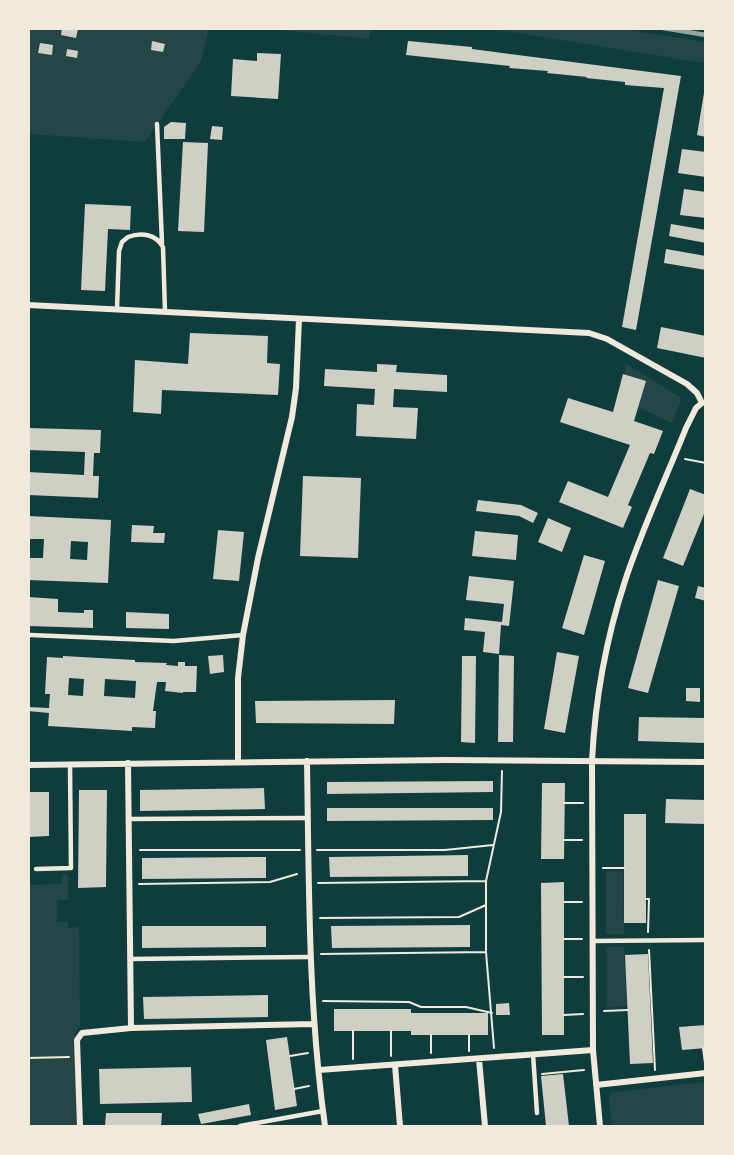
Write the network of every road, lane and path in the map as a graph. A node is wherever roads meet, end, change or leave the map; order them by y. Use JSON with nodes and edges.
{"nodes":[{"id":1,"x":157,"y":124,"type":"dead end"},
{"id":2,"x":162,"y":243,"type":"junction"},
{"id":3,"x":28,"y":305,"type":"edge"},
{"id":4,"x":117,"y":309,"type":"junction"},
{"id":5,"x":165,"y":312,"type":"junction"},
{"id":6,"x":299,"y":319,"type":"junction"},
{"id":7,"x":704,"y":403,"type":"edge"},
{"id":8,"x":685,"y":460,"type":"dead end"},
{"id":9,"x":705,"y":463,"type":"edge"},
{"id":10,"x":30,"y":635,"type":"dead end"},
{"id":11,"x":243,"y":635,"type":"junction"},
{"id":12,"x":307,"y":761,"type":"junction"},
{"id":13,"x":592,"y":761,"type":"junction"},
{"id":14,"x":238,"y":762,"type":"junction"},
{"id":15,"x":502,"y":762,"type":"junction"},
{"id":16,"x":705,"y":762,"type":"edge"},
{"id":17,"x":128,"y":763,"type":"junction"},
{"id":18,"x":28,"y":765,"type":"edge"},
{"id":19,"x":70,"y":765,"type":"junction"},
{"id":20,"x":564,"y":803,"type":"dead end"},
{"id":21,"x":583,"y":803,"type":"dead end"},
{"id":22,"x":308,"y":818,"type":"junction"},
{"id":23,"x":128,"y":819,"type":"junction"},
{"id":24,"x":564,"y":840,"type":"dead end"},
{"id":25,"x":582,"y":840,"type":"dead end"},
{"id":26,"x":493,"y":845,"type":"junction"},
{"id":27,"x":128,"y":850,"type":"junction"},
{"id":28,"x":308,"y":850,"type":"junction"},
{"id":29,"x":603,"y":868,"type":"dead end"},
{"id":30,"x":624,"y":868,"type":"dead end"},
{"id":31,"x":36,"y":869,"type":"dead end"},
{"id":32,"x":309,"y":871,"type":"junction"},
{"id":33,"x":451,"y":876,"type":"dead end"},
{"id":34,"x":349,"y":877,"type":"dead end"},
{"id":35,"x":387,"y":877,"type":"dead end"},
{"id":36,"x":421,"y":877,"type":"dead end"},
{"id":37,"x":243,"y":878,"type":"dead end"},
{"id":38,"x":163,"y":879,"type":"dead end"},
{"id":39,"x":203,"y":879,"type":"dead end"},
{"id":40,"x":486,"y":881,"type":"junction"},
{"id":41,"x":421,"y":882,"type":"junction"},
{"id":42,"x":451,"y":882,"type":"junction"},
{"id":43,"x":203,"y":883,"type":"junction"},
{"id":44,"x":243,"y":883,"type":"junction"},
{"id":45,"x":349,"y":883,"type":"junction"},
{"id":46,"x":387,"y":883,"type":"junction"},
{"id":47,"x":128,"y":884,"type":"junction"},
{"id":48,"x":163,"y":884,"type":"junction"},
{"id":49,"x":309,"y":884,"type":"junction"},
{"id":50,"x":646,"y":899,"type":"dead end"},
{"id":51,"x":564,"y":902,"type":"dead end"},
{"id":52,"x":582,"y":902,"type":"dead end"},
{"id":53,"x":486,"y":905,"type":"junction"},
{"id":54,"x":309,"y":919,"type":"junction"},
{"id":55,"x":564,"y":939,"type":"dead end"},
{"id":56,"x":583,"y":939,"type":"dead end"},
{"id":57,"x":705,"y":940,"type":"edge"},
{"id":58,"x":592,"y":941,"type":"junction"},
{"id":59,"x":649,"y":941,"type":"junction"},
{"id":60,"x":486,"y":952,"type":"junction"},
{"id":61,"x":310,"y":957,"type":"junction"},
{"id":62,"x":130,"y":959,"type":"junction"},
{"id":63,"x":564,"y":977,"type":"dead end"},
{"id":64,"x":583,"y":977,"type":"dead end"},
{"id":65,"x":313,"y":1001,"type":"junction"},
{"id":66,"x":628,"y":1010,"type":"dead end"},
{"id":67,"x":604,"y":1011,"type":"dead end"},
{"id":68,"x":492,"y":1013,"type":"junction"},
{"id":69,"x":583,"y":1014,"type":"dead end"},
{"id":70,"x":564,"y":1015,"type":"dead end"},
{"id":71,"x":314,"y":1024,"type":"junction"},
{"id":72,"x":131,"y":1028,"type":"junction"},
{"id":73,"x":353,"y":1030,"type":"dead end"},
{"id":74,"x":391,"y":1031,"type":"dead end"},
{"id":75,"x":431,"y":1035,"type":"dead end"},
{"id":76,"x":469,"y":1035,"type":"dead end"},
{"id":77,"x":704,"y":1048,"type":"dead end"},
{"id":78,"x":593,"y":1050,"type":"junction"},
{"id":79,"x":309,"y":1053,"type":"dead end"},
{"id":80,"x":533,"y":1054,"type":"junction"},
{"id":81,"x":78,"y":1056,"type":"junction"},
{"id":82,"x":290,"y":1056,"type":"dead end"},
{"id":83,"x":494,"y":1057,"type":"junction"},
{"id":84,"x":28,"y":1058,"type":"edge"},
{"id":85,"x":469,"y":1059,"type":"junction"},
{"id":86,"x":479,"y":1059,"type":"junction"},
{"id":87,"x":430,"y":1062,"type":"junction"},
{"id":88,"x":393,"y":1065,"type":"junction"},
{"id":89,"x":705,"y":1066,"type":"edge"},
{"id":90,"x":353,"y":1068,"type":"junction"},
{"id":91,"x":319,"y":1070,"type":"junction"},
{"id":92,"x":584,"y":1070,"type":"dead end"},
{"id":93,"x":655,"y":1071,"type":"dead end"},
{"id":94,"x":705,"y":1073,"type":"edge"},
{"id":95,"x":534,"y":1075,"type":"junction"},
{"id":96,"x":596,"y":1085,"type":"junction"},
{"id":97,"x":312,"y":1086,"type":"dead end"},
{"id":98,"x":294,"y":1089,"type":"dead end"},
{"id":99,"x":323,"y":1111,"type":"junction"},
{"id":100,"x":537,"y":1113,"type":"dead end"},
{"id":101,"x":81,"y":1126,"type":"edge"},
{"id":102,"x":240,"y":1126,"type":"edge"},
{"id":103,"x":325,"y":1126,"type":"edge"},
{"id":104,"x":400,"y":1126,"type":"edge"},
{"id":105,"x":484,"y":1126,"type":"edge"},
{"id":106,"x":600,"y":1126,"type":"edge"}],
"edges":[{"from":1,"to":2,"type":"lane"},
{"from":2,"to":4,"type":"lane"},
{"from":2,"to":5,"type":"lane"},
{"from":3,"to":4,"type":"street"},
{"from":4,"to":5,"type":"street"},
{"from":5,"to":6,"type":"street"},
{"from":6,"to":7,"type":"street"},
{"from":6,"to":11,"type":"street"},
{"from":7,"to":13,"type":"street"},
{"from":8,"to":9,"type":"path"},
{"from":10,"to":11,"type":"lane"},
{"from":11,"to":14,"type":"street"},
{"from":12,"to":14,"type":"street"},
{"from":12,"to":15,"type":"street"},
{"from":12,"to":22,"type":"street"},
{"from":13,"to":15,"type":"street"},
{"from":13,"to":16,"type":"street"},
{"from":13,"to":58,"type":"street"},
{"from":14,"to":17,"type":"street"},
{"from":15,"to":26,"type":"path"},
{"from":17,"to":19,"type":"street"},
{"from":17,"to":23,"type":"street"},
{"from":18,"to":19,"type":"street"},
{"from":19,"to":31,"type":"lane"},
{"from":20,"to":21,"type":"path"},
{"from":22,"to":23,"type":"lane"},
{"from":22,"to":28,"type":"street"},
{"from":23,"to":27,"type":"street"},
{"from":24,"to":25,"type":"path"},
{"from":26,"to":28,"type":"path"},
{"from":26,"to":40,"type":"path"},
{"from":27,"to":28,"type":"path"},
{"from":27,"to":47,"type":"street"},
{"from":28,"to":32,"type":"street"},
{"from":29,"to":30,"type":"path"},
{"from":32,"to":44,"type":"path"},
{"from":32,"to":49,"type":"street"},
{"from":33,"to":42,"type":"path"},
{"from":34,"to":45,"type":"path"},
{"from":35,"to":46,"type":"path"},
{"from":36,"to":41,"type":"path"},
{"from":37,"to":44,"type":"path"},
{"from":38,"to":48,"type":"path"},
{"from":39,"to":43,"type":"path"},
{"from":40,"to":42,"type":"path"},
{"from":40,"to":53,"type":"path"},
{"from":41,"to":42,"type":"path"},
{"from":41,"to":46,"type":"path"},
{"from":43,"to":44,"type":"path"},
{"from":43,"to":48,"type":"path"},
{"from":45,"to":46,"type":"path"},
{"from":45,"to":49,"type":"path"},
{"from":47,"to":48,"type":"path"},
{"from":47,"to":62,"type":"street"},
{"from":49,"to":54,"type":"street"},
{"from":50,"to":59,"type":"path"},
{"from":51,"to":52,"type":"path"},
{"from":53,"to":54,"type":"path"},
{"from":53,"to":60,"type":"path"},
{"from":54,"to":61,"type":"street"},
{"from":55,"to":56,"type":"path"},
{"from":57,"to":59,"type":"lane"},
{"from":58,"to":59,"type":"lane"},
{"from":58,"to":78,"type":"street"},
{"from":59,"to":93,"type":"path"},
{"from":60,"to":61,"type":"path"},
{"from":60,"to":68,"type":"path"},
{"from":61,"to":62,"type":"lane"},
{"from":61,"to":65,"type":"street"},
{"from":62,"to":72,"type":"street"},
{"from":63,"to":64,"type":"path"},
{"from":65,"to":68,"type":"path"},
{"from":65,"to":71,"type":"street"},
{"from":66,"to":67,"type":"path"},
{"from":68,"to":83,"type":"path"},
{"from":69,"to":70,"type":"path"},
{"from":71,"to":72,"type":"street"},
{"from":71,"to":91,"type":"street"},
{"from":72,"to":81,"type":"street"},
{"from":73,"to":90,"type":"path"},
{"from":74,"to":88,"type":"path"},
{"from":75,"to":87,"type":"path"},
{"from":76,"to":85,"type":"path"},
{"from":77,"to":89,"type":"path"},
{"from":78,"to":80,"type":"street"},
{"from":78,"to":96,"type":"street"},
{"from":79,"to":82,"type":"path"},
{"from":80,"to":83,"type":"street"},
{"from":80,"to":95,"type":"lane"},
{"from":81,"to":84,"type":"path"},
{"from":81,"to":101,"type":"street"},
{"from":83,"to":86,"type":"street"},
{"from":85,"to":86,"type":"street"},
{"from":85,"to":87,"type":"street"},
{"from":86,"to":105,"type":"street"},
{"from":87,"to":88,"type":"street"},
{"from":88,"to":90,"type":"street"},
{"from":88,"to":104,"type":"street"},
{"from":90,"to":91,"type":"street"},
{"from":91,"to":99,"type":"street"},
{"from":92,"to":95,"type":"path"},
{"from":94,"to":96,"type":"street"},
{"from":95,"to":100,"type":"lane"},
{"from":96,"to":106,"type":"street"},
{"from":97,"to":98,"type":"path"},
{"from":99,"to":102,"type":"lane"},
{"from":99,"to":103,"type":"street"}]}
